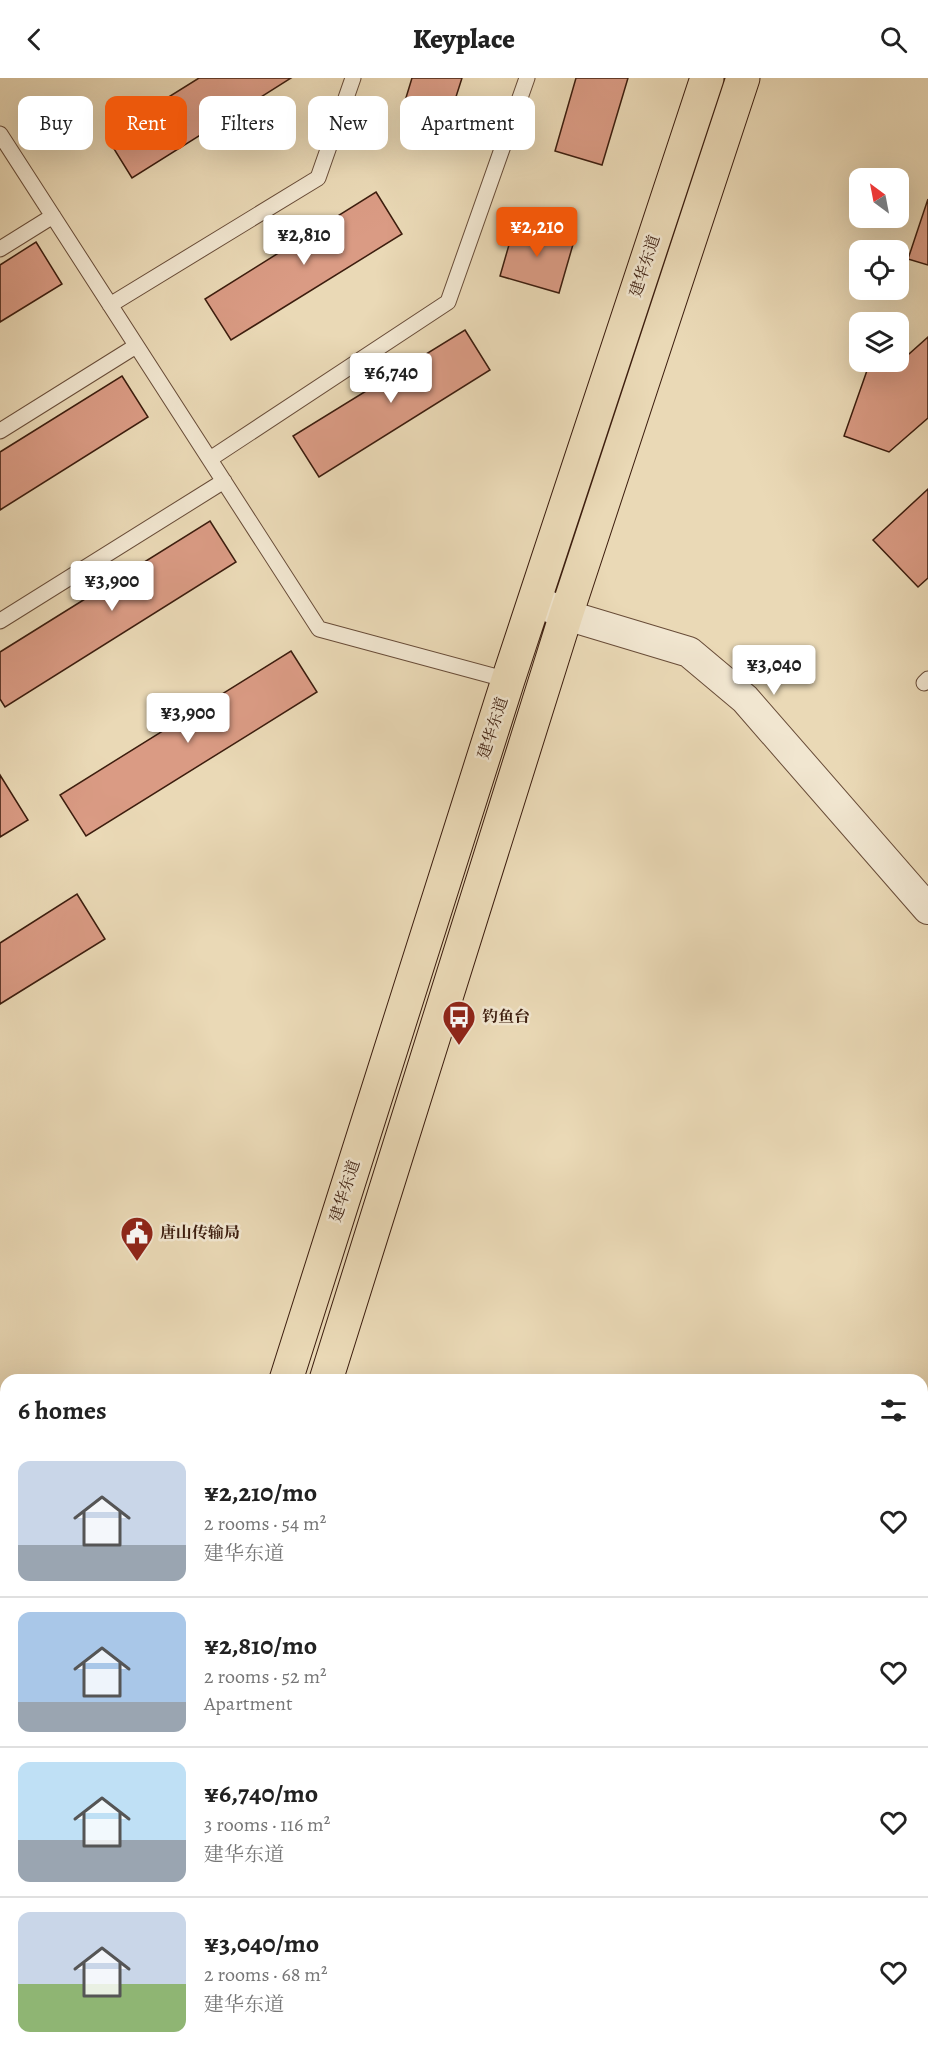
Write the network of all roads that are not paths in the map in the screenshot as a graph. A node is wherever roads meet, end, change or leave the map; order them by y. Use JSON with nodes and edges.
{"nodes":[{"id":1,"x":353,"y":78,"type":"edge"},
{"id":2,"x":527,"y":78,"type":"edge"},
{"id":3,"x":707,"y":78,"type":"edge"},
{"id":4,"x":743,"y":78,"type":"edge"},
{"id":5,"x":0,"y":134,"type":"edge"},
{"id":6,"x":53,"y":216,"type":"junction"},
{"id":7,"x":0,"y":249,"type":"edge"},
{"id":8,"x":110,"y":304,"type":"junction"},
{"id":9,"x":136,"y":346,"type":"junction"},
{"id":10,"x":0,"y":431,"type":"edge"},
{"id":11,"x":210,"y":459,"type":"junction"},
{"id":12,"x":224,"y":482,"type":"junction"},
{"id":13,"x":536,"y":600,"type":"junction"},
{"id":14,"x":566,"y":615,"type":"junction"},
{"id":15,"x":0,"y":621,"type":"edge"},
{"id":16,"x":508,"y":680,"type":"junction"},
{"id":17,"x":928,"y":909,"type":"edge"},
{"id":18,"x":288,"y":1374,"type":"edge"},
{"id":19,"x":328,"y":1374,"type":"edge"}],
"edges":[{"from":1,"to":8,"type":"lane"},
{"from":2,"to":11,"type":"lane"},
{"from":3,"to":13,"type":"main road","name":"建华东道"},
{"from":4,"to":14,"type":"main road","name":"建华东道"},
{"from":5,"to":6,"type":"lane"},
{"from":6,"to":7,"type":"lane"},
{"from":6,"to":8,"type":"lane"},
{"from":8,"to":9,"type":"lane"},
{"from":9,"to":10,"type":"lane"},
{"from":9,"to":11,"type":"lane"},
{"from":11,"to":12,"type":"lane"},
{"from":12,"to":15,"type":"lane"},
{"from":12,"to":16,"type":"lane"},
{"from":13,"to":14,"type":"street"},
{"from":13,"to":16,"type":"main road","name":"建华东道"},
{"from":14,"to":17,"type":"street"},
{"from":14,"to":19,"type":"main road","name":"建华东道"},
{"from":16,"to":18,"type":"main road","name":"建华东道"}]}
